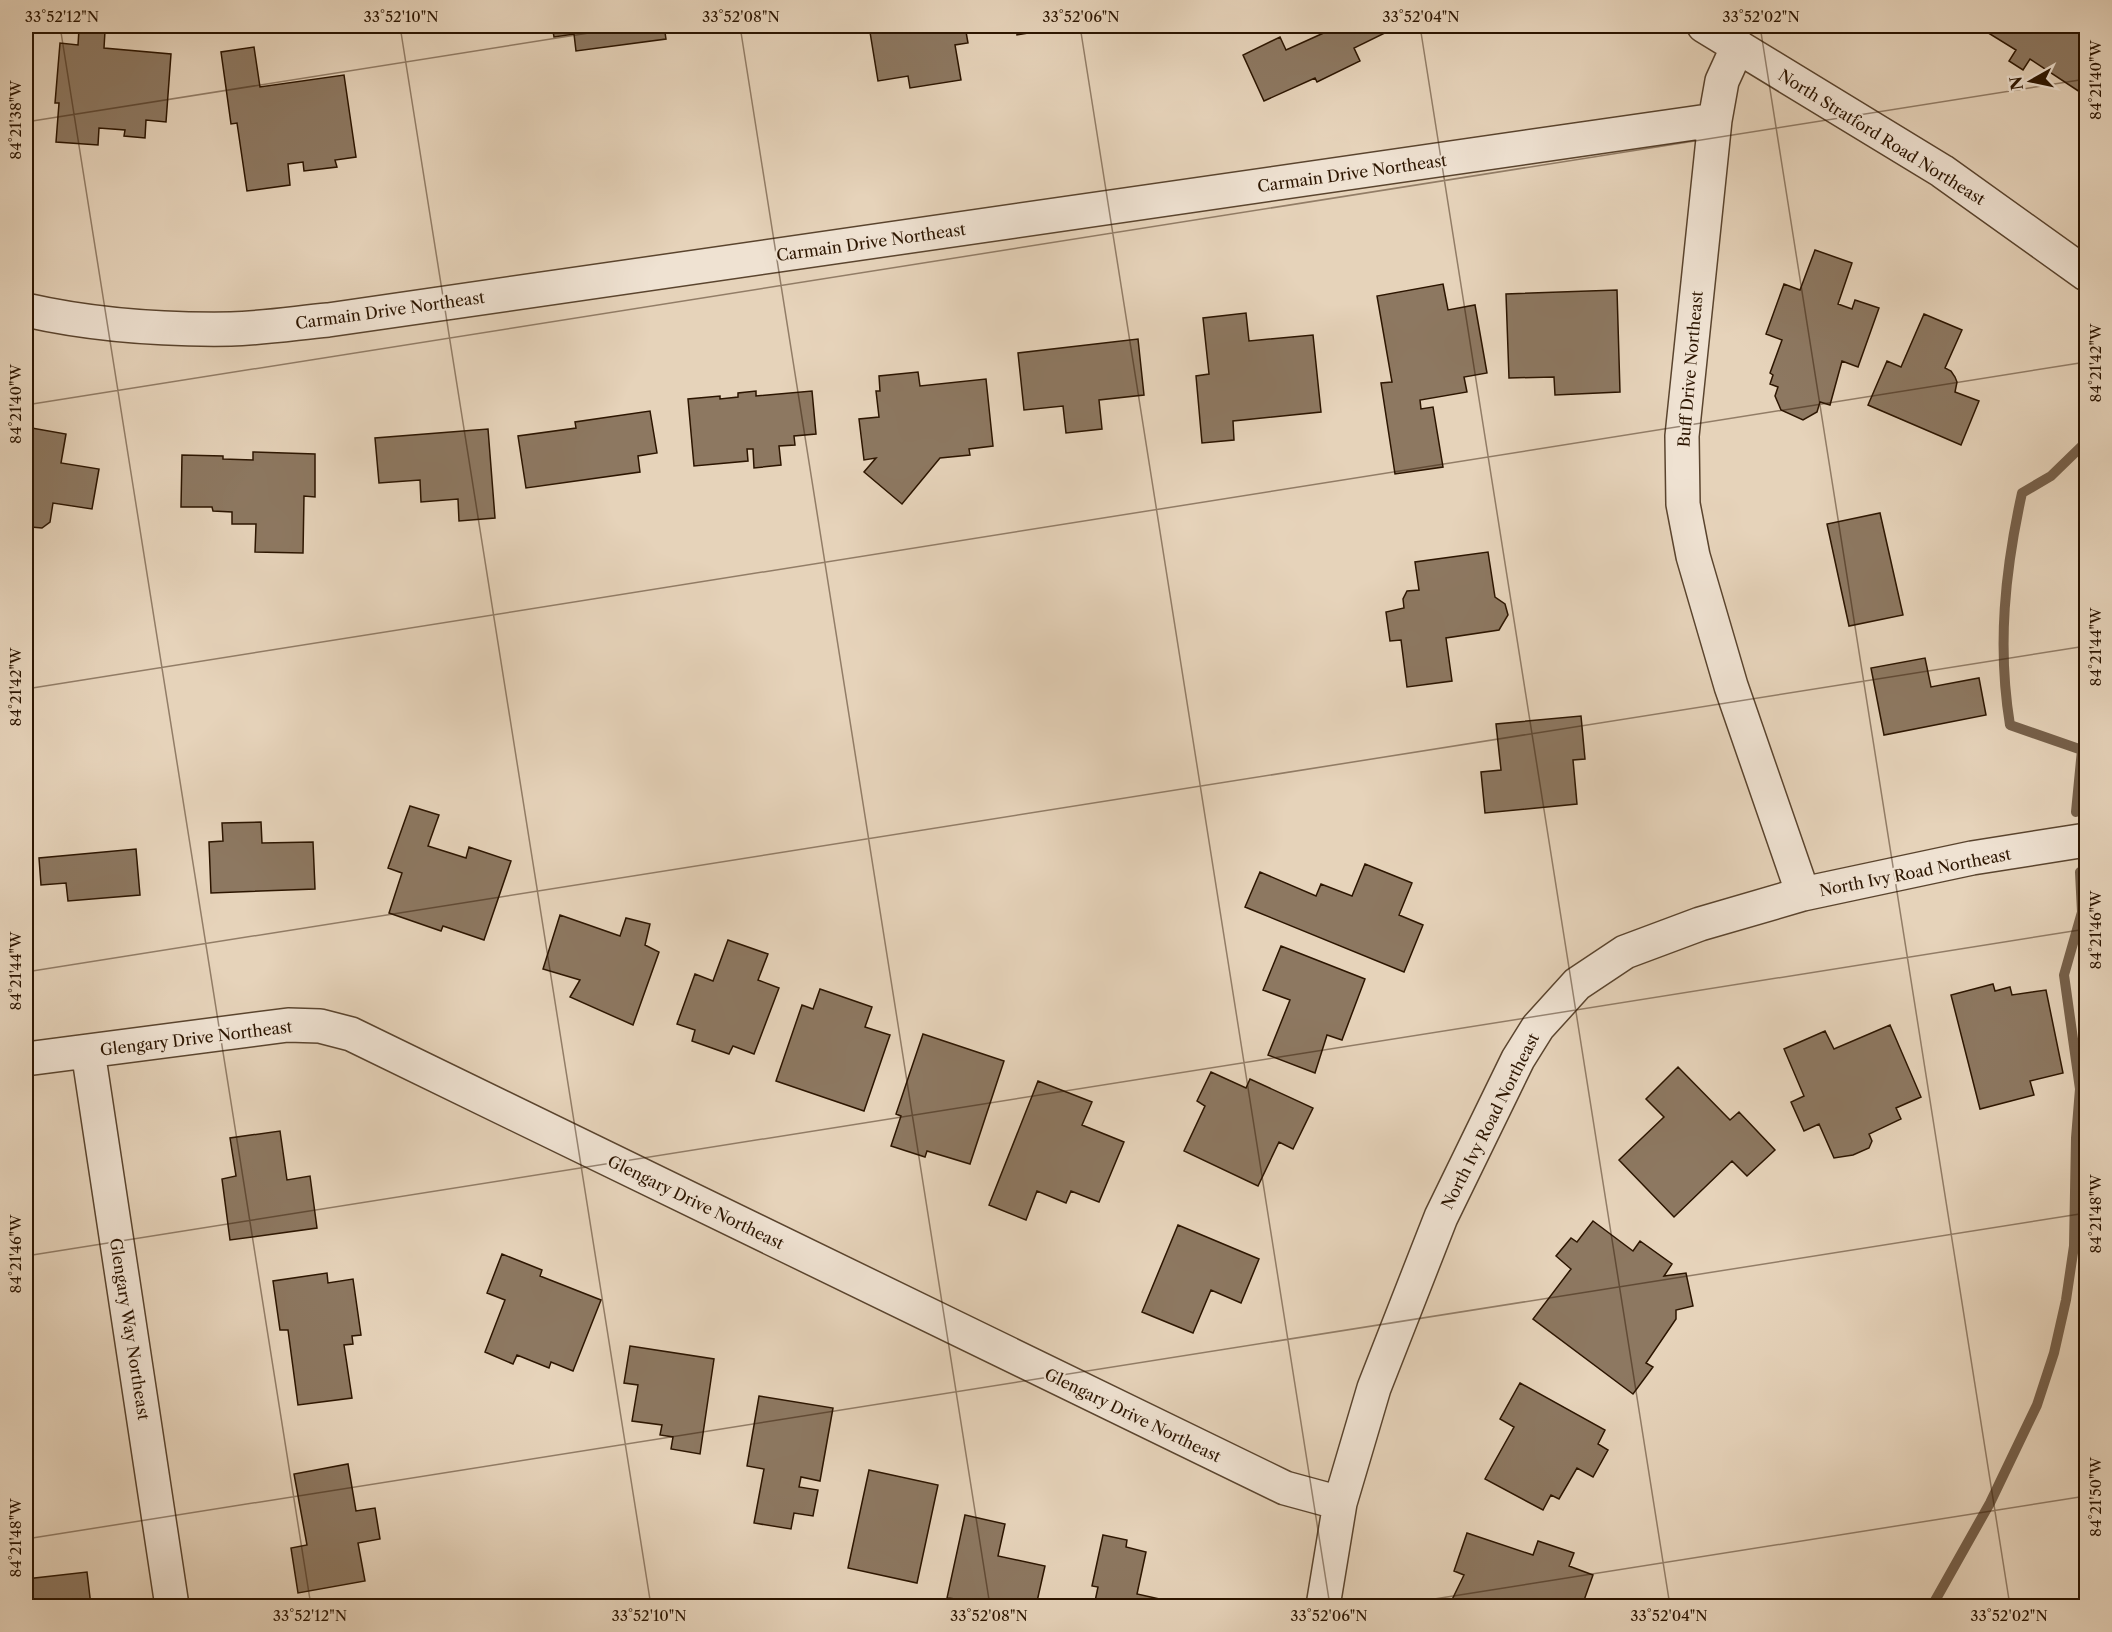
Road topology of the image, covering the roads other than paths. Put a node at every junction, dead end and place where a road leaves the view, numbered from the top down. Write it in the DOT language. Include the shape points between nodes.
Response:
graph roads {
  1 [pos="1704,26"];
  2 [pos="1738,46"];
  3 [pos="1715,120"];
  4 [pos="2086,274"];
  5 [pos="26,310"];
  6 [pos="2086,840"];
  7 [pos="1803,894"];
  8 [pos="88,1051"];
  9 [pos="26,1059"];
  10 [pos="1340,1503"];
  11 [pos="172,1606"];
  12 [pos="1323,1606"];
  1 -- 2 [label="street, North Stratford Road Northeast"];
  2 -- 3 [label="street, Buff Drive Northeast" via="1722,81"];
  2 -- 4 [label="street, North Stratford Road Northeast" via="1942,171"];
  3 -- 5 [label="street, Carmain Drive Northeast" via="328,320 232,328 141,327"];
  3 -- 7 [label="street, Buff Drive Northeast" via="1682,436 1683,504 1693,556 1731,686"];
  6 -- 7 [label="street, North Ivy Road Northeast" via="1972,858"];
  7 -- 10 [label="street, North Ivy Road Northeast" via="1700,924 1625,952 1577,984 1538,1027 1518,1059 1441,1217 1374,1388"];
  8 -- 9 [label="street, Glengary Drive Northeast"];
  8 -- 10 [label="street, Glengary Drive Northeast" via="288,1025 320,1026 351,1034 1285,1488"];
  8 -- 11 [label="street, Glengary Way Northeast"];
  10 -- 12 [label="street, North Ivy Road Northeast"];
}
